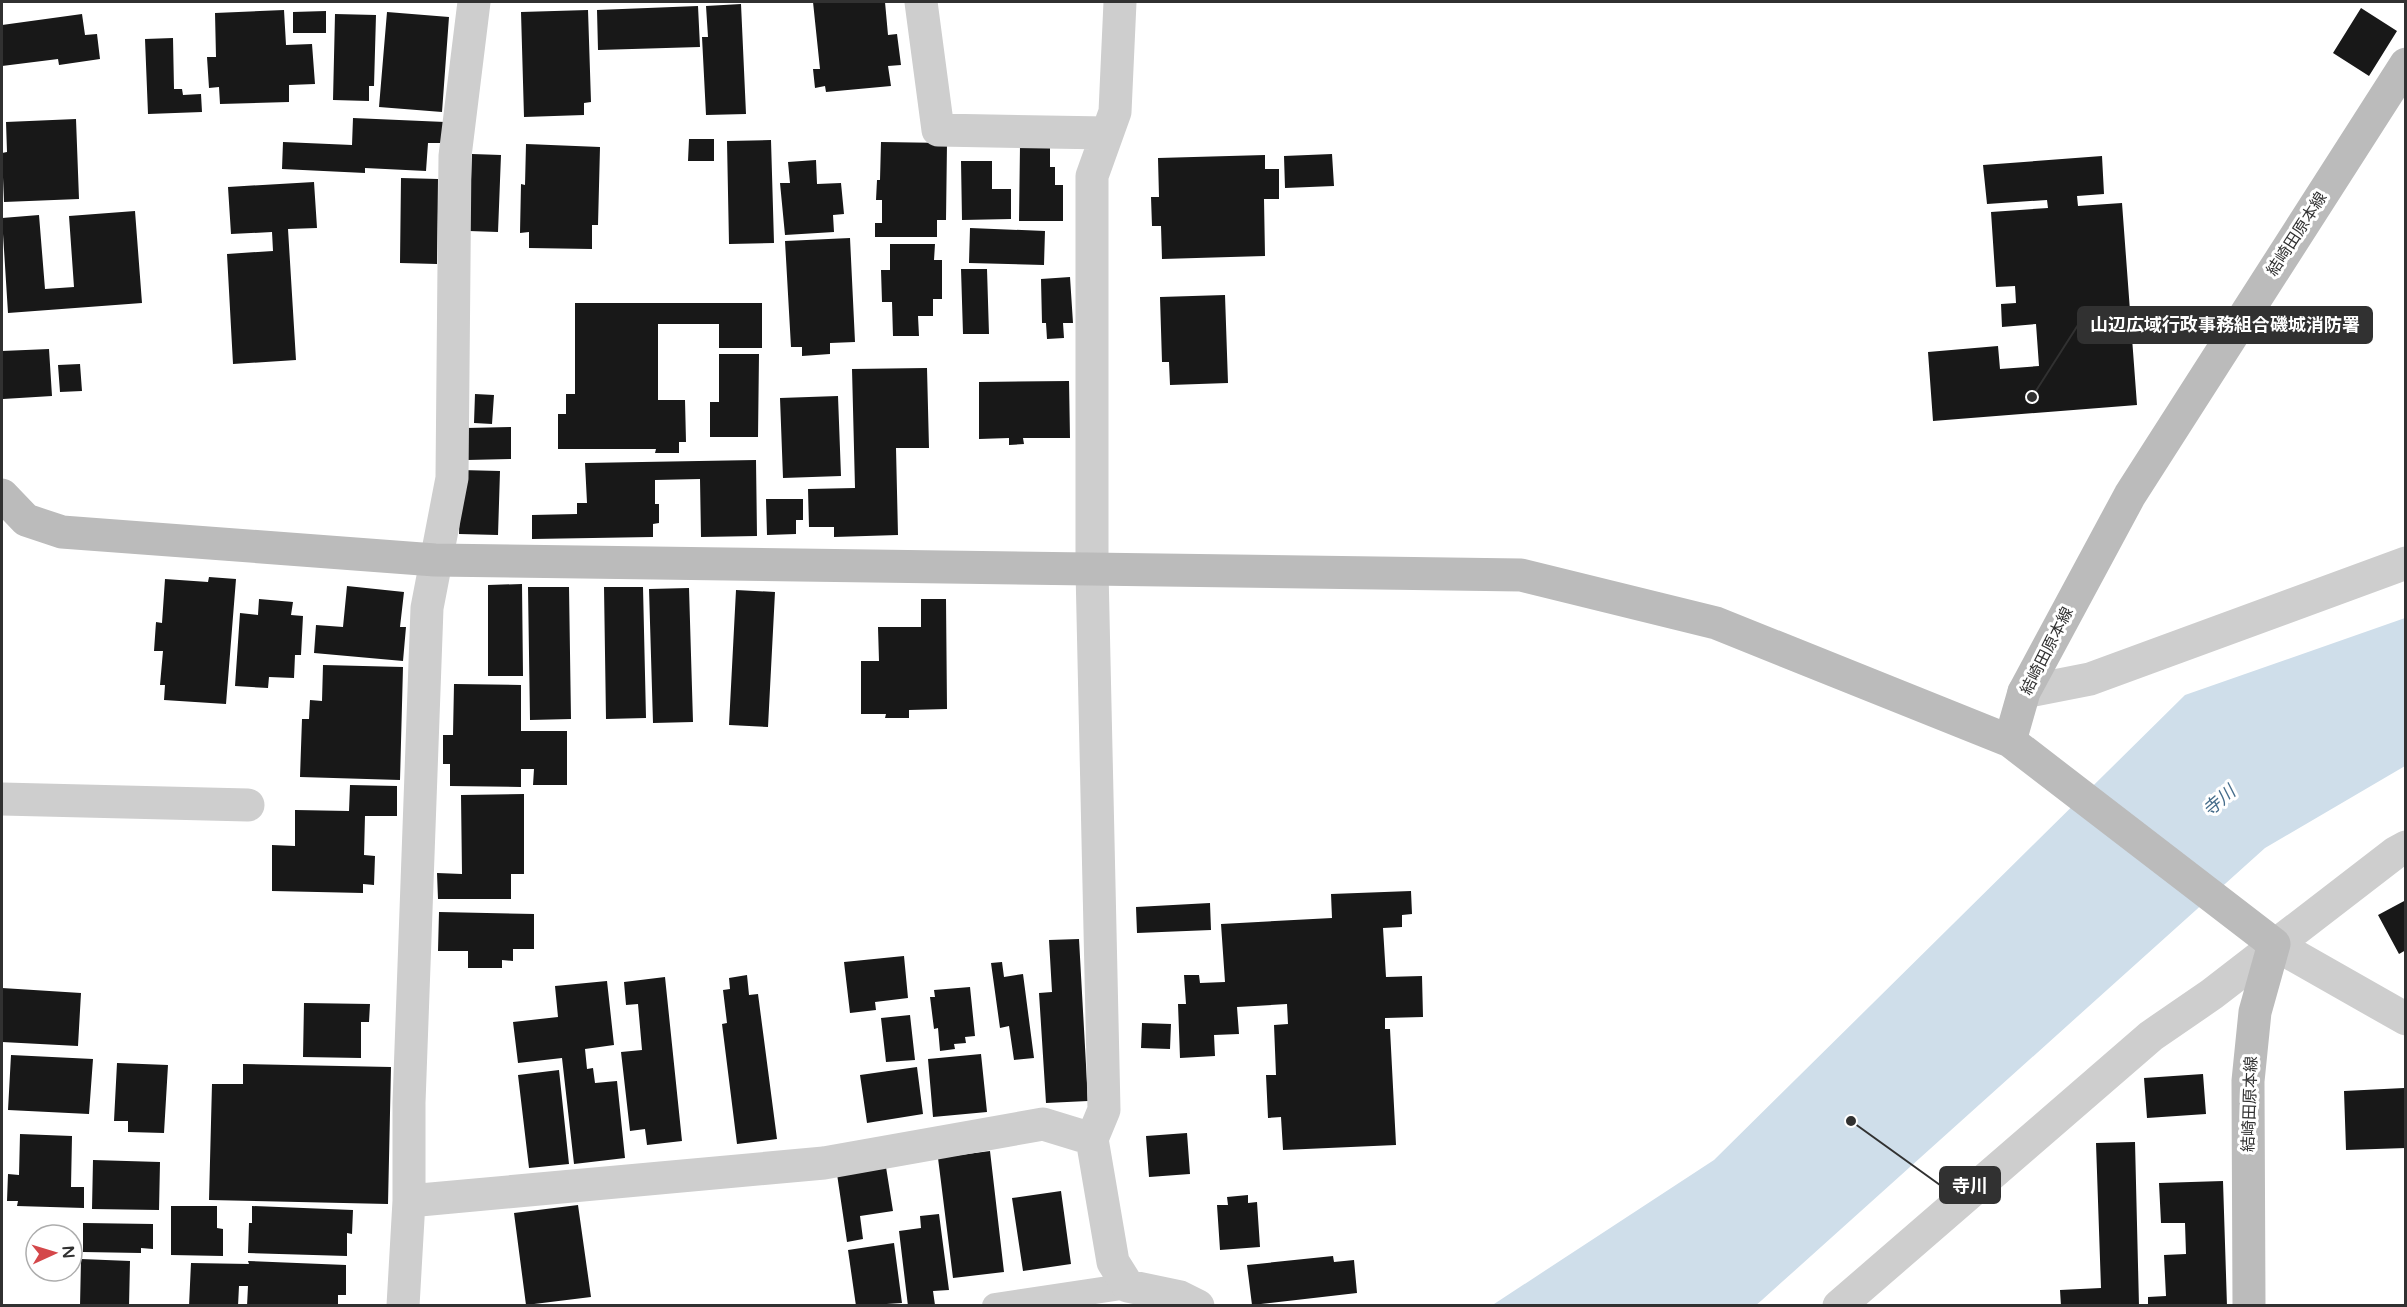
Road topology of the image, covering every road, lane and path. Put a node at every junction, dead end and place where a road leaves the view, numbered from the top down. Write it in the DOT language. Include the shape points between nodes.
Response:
graph roads {
  1 [pos="474,2"];
  2 [pos="921,2"];
  3 [pos="1120,2"];
  4 [pos="2406,64"];
  5 [pos="1107,133"];
  6 [pos="2,495"];
  7 [pos="435,560"];
  8 [pos="2406,563"];
  9 [pos="1092,570"];
  10 [pos="2024,692"];
  11 [pos="2010,741"];
  12 [pos="2,799"];
  13 [pos="248,805"];
  14 [pos="2406,847"];
  15 [pos="2266,937"];
  16 [pos="2406,1019"];
  17 [pos="1092,1139"];
  18 [pos="409,1201"];
  19 [pos="1128,1286"];
  20 [pos="403,1305"];
  21 [pos="995,1305"];
  22 [pos="1198,1305"];
  23 [pos="1839,1305"];
  24 [pos="2249,1305"];
  1 -- 7 [label="street" via="455,156 452,478"];
  2 -- 5 [label="street" via="938,130"];
  3 -- 5 [label="street" via="1114,112"];
  4 -- 10 [label="street, 結崎田原本線" via="2130,495"];
  5 -- 9 [label="street" via="1092,176"];
  6 -- 7 [label="street" via="26,520 62,532"];
  7 -- 9 [label="street"];
  7 -- 18 [label="street" via="427,608"];
  8 -- 10 [label="street" via="2090,680"];
  9 -- 11 [label="street" via="1521,575 1716,623"];
  9 -- 17 [label="street" via="1104,1110"];
  10 -- 11 [label="street, 結崎田原本線"];
  11 -- 15 [label="street"];
  12 -- 13 [label="street"];
  14 -- 15 [label="street"];
  15 -- 16 [label="street"];
  15 -- 23 [label="street" via="2212,994 2151,1036"];
  15 -- 24 [label="street, 結崎田原本線" via="2248,1081"];
  17 -- 18 [label="street" via="1043,1124 824,1163"];
  17 -- 19 [label="street" via="1113,1262"];
  18 -- 20 [label="street"];
  19 -- 21 [label="lane"];
  19 -- 22 [label="street" via="1180,1297"];
}
